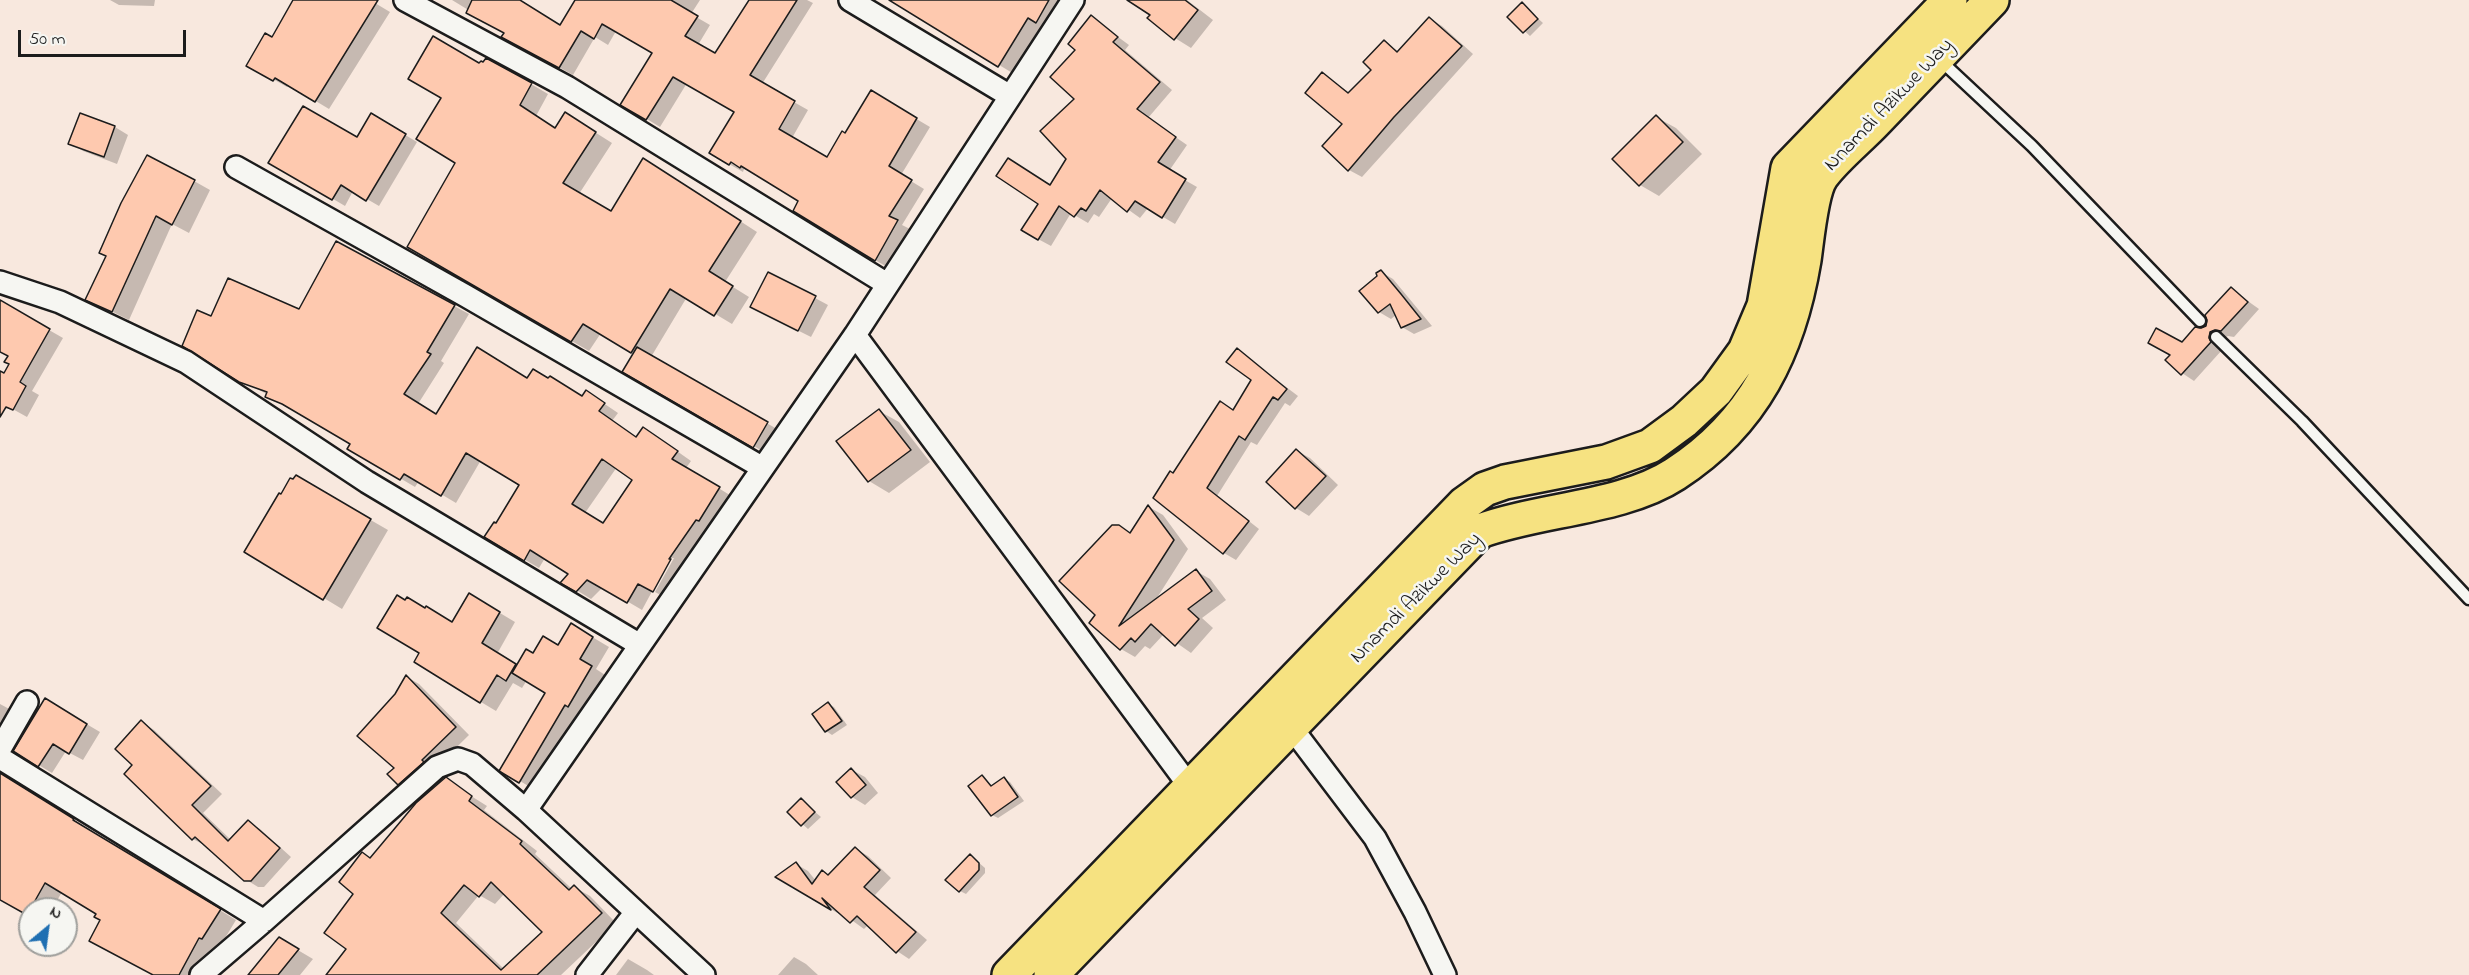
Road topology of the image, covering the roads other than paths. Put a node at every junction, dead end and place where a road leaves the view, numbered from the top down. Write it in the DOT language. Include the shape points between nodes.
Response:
graph roads {
  1 [pos="405,0"];
  2 [pos="850,0"];
  3 [pos="1073,0"];
  4 [pos="1950,0"];
  5 [pos="1992,0"];
  6 [pos="1937,58"];
  7 [pos="1010,96"];
  8 [pos="236,167"];
  9 [pos="0,282"];
  10 [pos="887,284"];
  11 [pos="2200,321"];
  12 [pos="855,334"];
  13 [pos="2216,337"];
  14 [pos="763,468"];
  15 [pos="2469,599"];
  16 [pos="640,645"];
  17 [pos="27,702"];
  18 [pos="1291,727"];
  19 [pos="0,749"];
  20 [pos="0,758"];
  21 [pos="1190,788"];
  22 [pos="526,810"];
  23 [pos="636,912"];
  24 [pos="264,921"];
  25 [pos="201,975"];
  26 [pos="587,975"];
  27 [pos="704,975"];
  28 [pos="1009,975"];
  29 [pos="1051,975"];
  30 [pos="1446,975"];
  1 -- 10 [label="street" via="567,87"];
  2 -- 7 [label="street"];
  3 -- 7 [label="street"];
  4 -- 21 [label="highway, Nnamdi Azikwe Way" via="1788,168 1764,306 1744,351 1716,391 1650,446 1606,462 1505,482 1485,489 1464,504"];
  5 -- 6 [label="highway, Nnamdi Azikwe Way"];
  6 -- 11 [label="lane" via="2032,146"];
  6 -- 18 [label="highway, Nnamdi Azikwe Way" via="1821,178 1792,319 1770,372 1742,414 1709,448 1674,475 1629,495 1480,531"];
  7 -- 10 [label="street"];
  8 -- 14 [label="street"];
  9 -- 16 [label="street" via="60,302 186,362 367,482"];
  10 -- 12 [label="street"];
  12 -- 14 [label="street"];
  12 -- 21 [label="street"];
  13 -- 15 [label="lane" via="2302,421"];
  14 -- 16 [label="street"];
  16 -- 22 [label="street"];
  17 -- 19 [label="street"];
  18 -- 29 [label="highway, Nnamdi Azikwe Way"];
  18 -- 30 [label="street" via="1375,838"];
  20 -- 24 [label="street"];
  21 -- 28 [label="highway, Nnamdi Azikwe Way"];
  22 -- 23 [label="street"];
  22 -- 24 [label="street" via="472,764 458,759 436,767"];
  23 -- 26 [label="street"];
  23 -- 27 [label="street"];
  24 -- 25 [label="street"];
}
